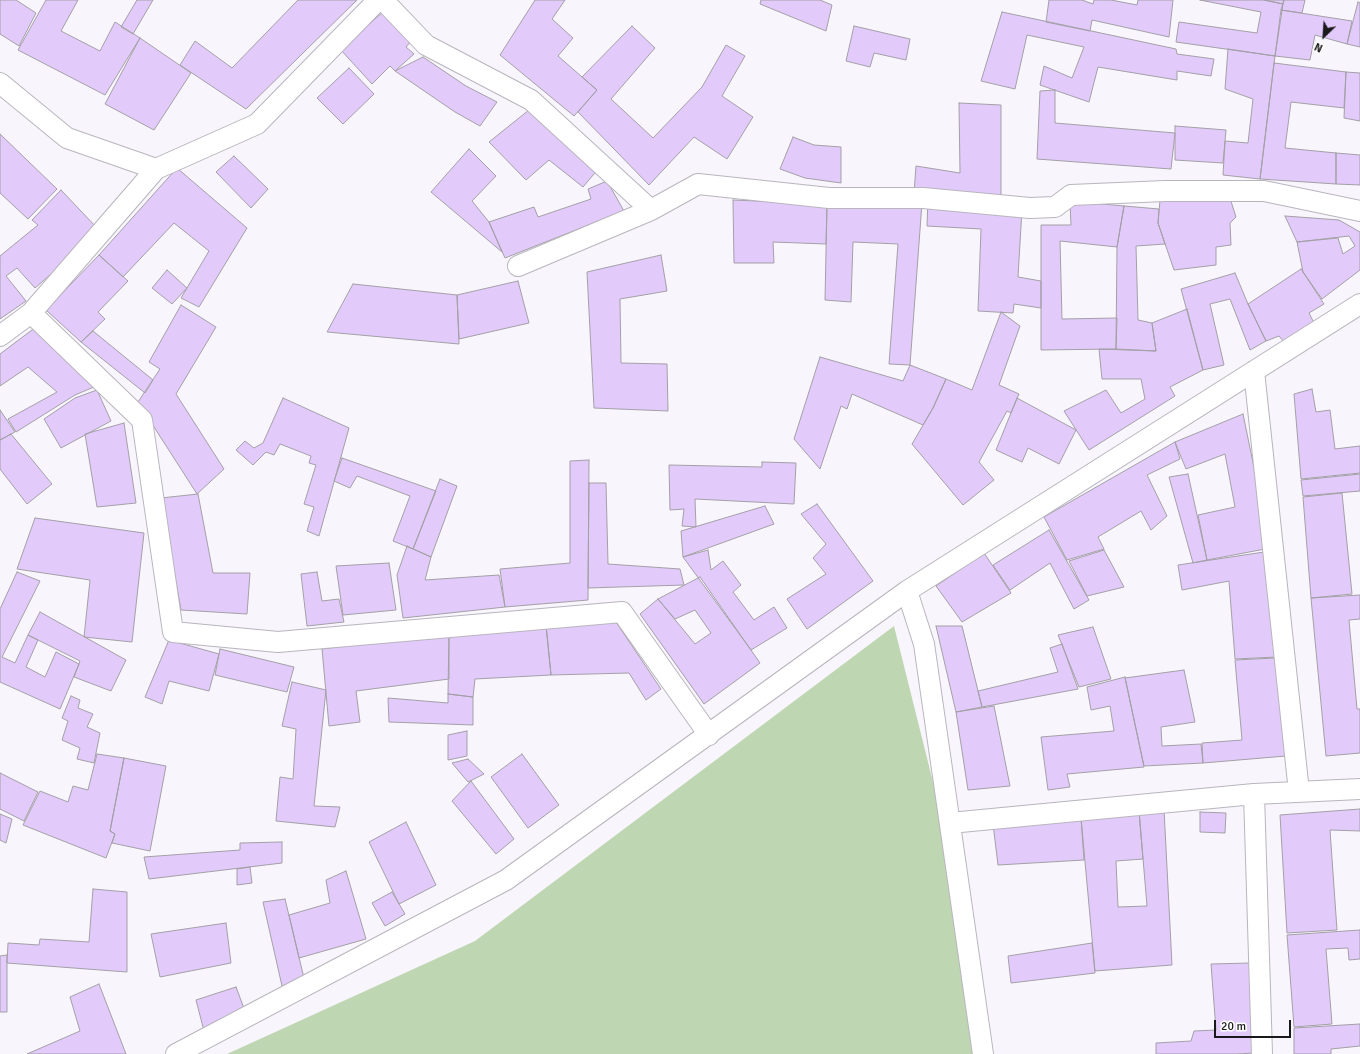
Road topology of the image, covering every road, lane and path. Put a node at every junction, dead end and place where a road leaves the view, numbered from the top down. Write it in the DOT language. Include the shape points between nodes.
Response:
graph roads {
  1 [pos="378,0"];
  2 [pos="383,0"];
  3 [pos="0,83"];
  4 [pos="156,169"];
  5 [pos="651,210"];
  6 [pos="1360,211"];
  7 [pos="518,266"];
  8 [pos="1360,304"];
  9 [pos="31,313"];
  10 [pos="0,336"];
  11 [pos="1254,371"];
  12 [pos="907,591"];
  13 [pos="709,735"];
  14 [pos="1360,789"];
  15 [pos="1299,792"];
  16 [pos="1254,794"];
  17 [pos="950,823"];
  18 [pos="176,1054"];
  19 [pos="983,1054"];
  20 [pos="1262,1054"];
  1 -- 4 [label="street" via="257,124"];
  2 -- 5 [label="street" via="426,45 531,100"];
  3 -- 4 [label="street" via="67,138"];
  4 -- 9 [label="street"];
  5 -- 6 [label="street" via="698,184 829,198 924,198 1030,208 1055,207 1071,195 1165,191 1264,191"];
  5 -- 7 [label="street"];
  8 -- 11 [label="street"];
  9 -- 10 [label="street"];
  9 -- 13 [label="street" via="142,420 173,632 278,642 622,612"];
  11 -- 12 [label="street"];
  11 -- 15 [label="street"];
  12 -- 13 [label="street"];
  12 -- 17 [label="street" via="924,644"];
  13 -- 18 [label="street" via="506,880"];
  14 -- 15 [label="street"];
  15 -- 16 [label="street"];
  16 -- 17 [label="street"];
  16 -- 20 [label="street"];
  17 -- 19 [label="street"];
}
